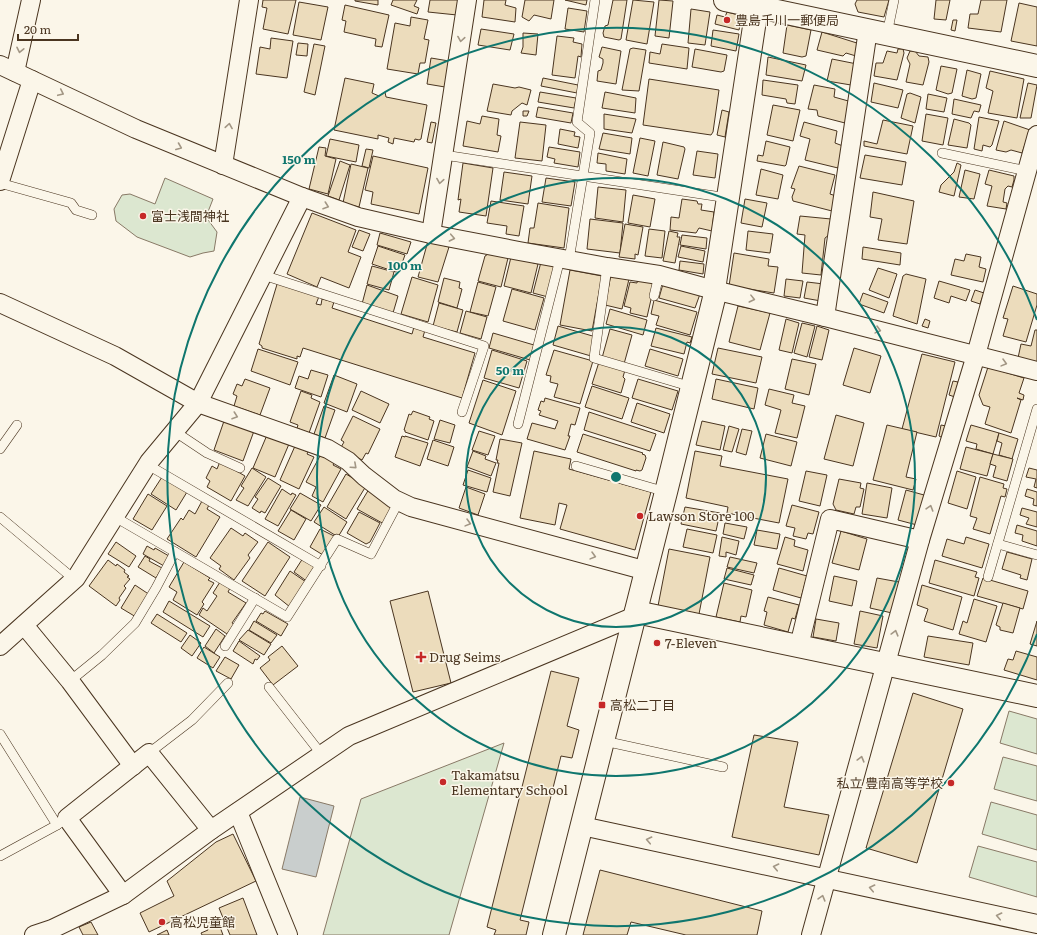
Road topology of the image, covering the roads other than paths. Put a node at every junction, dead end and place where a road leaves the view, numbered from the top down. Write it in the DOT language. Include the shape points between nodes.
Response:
graph roads {
  1 [pos="31,0"];
  2 [pos="249,0"];
  3 [pos="467,0"];
  4 [pos="595,0"];
  5 [pos="725,0"];
  6 [pos="894,0"];
  7 [pos="758,3"];
  8 [pos="877,32"];
  9 [pos="1037,66"];
  10 [pos="8,69"];
  11 [pos="32,80"];
  12 [pos="1037,135"];
  13 [pos="942,153"];
  14 [pos="444,155"];
  15 [pos="222,165"];
  16 [pos="1027,171"];
  17 [pos="583,175"];
  18 [pos="0,182"];
  19 [pos="302,197"];
  20 [pos="728,198"];
  21 [pos="92,215"];
  22 [pos="432,234"];
  23 [pos="565,259"];
  24 [pos="607,267"];
  25 [pos="659,274"];
  26 [pos="263,275"];
  27 [pos="714,290"];
  28 [pos="654,296"];
  29 [pos="0,303"];
  30 [pos="825,316"];
  31 [pos="976,355"];
  32 [pos="1037,371"];
  33 [pos="692,388"];
  34 [pos="198,403"];
  35 [pos="1037,409"];
  36 [pos="462,412"];
  37 [pos="518,424"];
  38 [pos="17,425"];
  39 [pos="174,431"];
  40 [pos="0,449"];
  41 [pos="148,465"];
  42 [pos="576,466"];
  43 [pos="240,468"];
  44 [pos="666,492"];
  45 [pos="399,501"];
  46 [pos="0,517"];
  47 [pos="115,517"];
  48 [pos="920,540"];
  49 [pos="998,544"];
  50 [pos="175,552"];
  51 [pos="1037,555"];
  52 [pos="321,566"];
  53 [pos="647,571"];
  54 [pos="988,577"];
  55 [pos="75,580"];
  56 [pos="255,598"];
  57 [pos="636,614"];
  58 [pos="24,625"];
  59 [pos="0,646"];
  60 [pos="224,646"];
  61 [pos="799,646"];
  62 [pos="887,664"];
  63 [pos="70,681"];
  64 [pos="228,683"];
  65 [pos="269,687"];
  66 [pos="1037,696"];
  67 [pos="0,734"];
  68 [pos="604,741"];
  69 [pos="149,753"];
  70 [pos="322,755"];
  71 [pos="133,766"];
  72 [pos="722,767"];
  73 [pos="238,812"];
  74 [pos="62,821"];
  75 [pos="582,826"];
  76 [pos="211,830"];
  77 [pos="0,856"];
  78 [pos="828,878"];
  79 [pos="123,895"];
  80 [pos="1037,924"];
  81 [pos="34,935"];
  82 [pos="288,935"];
  83 [pos="554,935"];
  84 [pos="811,935"];
  1 -- 10 [label="street, one-way"];
  15 -- 2 [label="street, one-way"];
  3 -- 14 [label="street, one-way"];
  4 -- 17 [label="lane" via="577,122 590,133"];
  5 -- 7 [label="street"];
  6 -- 8 [label="lane"];
  7 -- 8 [label="street"];
  7 -- 20 [label="street"];
  8 -- 9 [label="street"];
  8 -- 30 [label="street"];
  10 -- 11 [label="street"];
  11 -- 15 [label="street, one-way" via="136,129"];
  11 -- 18 [label="street"];
  12 -- 16 [label="street"];
  13 -- 16 [label="lane"];
  14 -- 17 [label="lane"];
  14 -- 22 [label="street, one-way"];
  15 -- 19 [label="street"];
  16 -- 31 [label="street"];
  17 -- 20 [label="lane"];
  17 -- 23 [label="lane"];
  18 -- 21 [label="lane" via="71,203 76,210"];
  19 -- 22 [label="street, one-way" via="358,217"];
  19 -- 26 [label="street"];
  20 -- 27 [label="street"];
  22 -- 23 [label="street, one-way"];
  23 -- 24 [label="street"];
  23 -- 37 [label="lane"];
  24 -- 25 [label="street"];
  24 -- 33 [label="lane" via="594,358"];
  25 -- 27 [label="street"];
  25 -- 28 [label="lane"];
  26 -- 34 [label="street"];
  26 -- 36 [label="lane" via="484,346"];
  27 -- 30 [label="street, one-way"];
  27 -- 33 [label="street"];
  29 -- 34 [label="street" via="115,356"];
  30 -- 31 [label="street, one-way"];
  31 -- 32 [label="street, one-way"];
  48 -- 31 [label="street, one-way"];
  33 -- 44 [label="street"];
  34 -- 39 [label="street"];
  34 -- 45 [label="street, one-way" via="328,449 348,461"];
  35 -- 49 [label="lane"];
  38 -- 40 [label="lane"];
  39 -- 41 [label="street"];
  39 -- 43 [label="lane" via="207,453"];
  41 -- 47 [label="street"];
  41 -- 52 [label="lane"];
  42 -- 44 [label="lane"];
  44 -- 53 [label="street"];
  45 -- 52 [label="lane" via="371,554 338,539"];
  45 -- 53 [label="street, one-way" via="411,507"];
  46 -- 55 [label="lane"];
  47 -- 50 [label="lane"];
  47 -- 55 [label="street"];
  48 -- 61 [label="street" via="830,519"];
  62 -- 48 [label="street, one-way"];
  49 -- 51 [label="lane"];
  49 -- 54 [label="lane"];
  50 -- 56 [label="lane"];
  50 -- 63 [label="lane" via="135,623"];
  52 -- 56 [label="lane" via="287,617"];
  53 -- 57 [label="street"];
  55 -- 58 [label="street"];
  56 -- 60 [label="lane"];
  57 -- 61 [label="street"];
  57 -- 68 [label="street"];
  57 -- 70 [label="street" via="349,736"];
  58 -- 59 [label="street"];
  58 -- 63 [label="street"];
  61 -- 62 [label="street"];
  62 -- 66 [label="street"];
  78 -- 62 [label="street, one-way"];
  63 -- 71 [label="street"];
  64 -- 69 [label="lane" via="192,720"];
  65 -- 70 [label="lane"];
  67 -- 74 [label="lane"];
  68 -- 72 [label="lane"];
  68 -- 75 [label="street"];
  69 -- 71 [label="street"];
  69 -- 76 [label="street"];
  70 -- 73 [label="street"];
  71 -- 74 [label="street"];
  73 -- 76 [label="street"];
  73 -- 82 [label="street"];
  74 -- 77 [label="lane"];
  74 -- 79 [label="street"];
  78 -- 75 [label="street, one-way"];
  75 -- 83 [label="street"];
  76 -- 79 [label="street"];
  80 -- 78 [label="street, one-way"];
  84 -- 78 [label="street, one-way"];
  79 -- 81 [label="street"];
}
